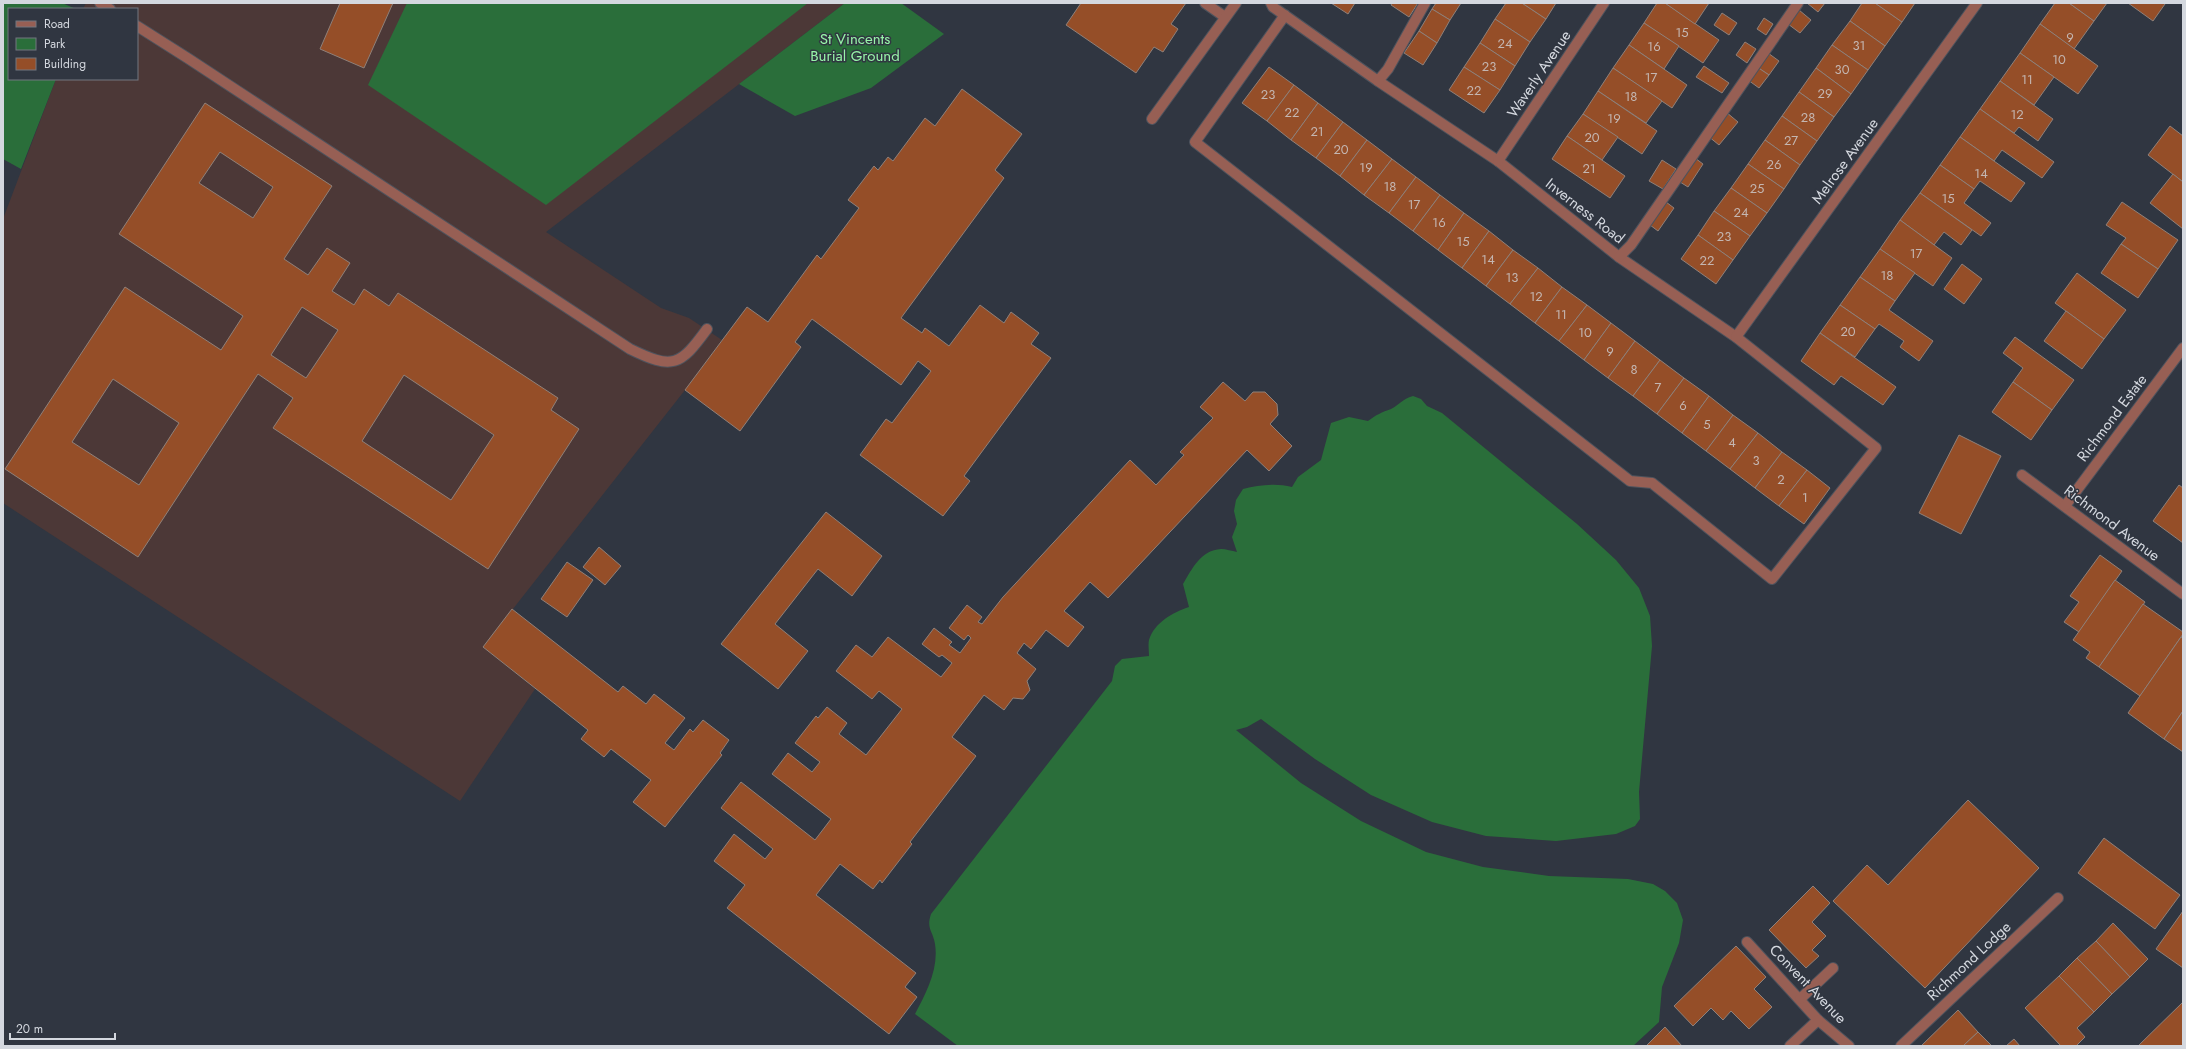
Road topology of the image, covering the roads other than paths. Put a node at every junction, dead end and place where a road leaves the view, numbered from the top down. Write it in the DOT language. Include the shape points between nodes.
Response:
graph roads {
  1 [pos="1205,3"];
  2 [pos="1236,3"];
  3 [pos="1271,3"];
  4 [pos="1425,3"];
  5 [pos="1604,3"];
  6 [pos="1798,3"];
  7 [pos="1977,3"];
  8 [pos="1285,15"];
  9 [pos="1225,17"];
  10 [pos="138,27"];
  11 [pos="1378,81"];
  12 [pos="1152,119"];
  13 [pos="1498,161"];
  14 [pos="1619,257"];
  15 [pos="707,329"];
  16 [pos="1736,338"];
  17 [pos="2183,348"];
  18 [pos="2022,475"];
  19 [pos="2065,506"];
  20 [pos="2183,594"];
  21 [pos="2058,898"];
  22 [pos="1746,942"];
  23 [pos="1833,968"];
  24 [pos="1800,999"];
  25 [pos="1818,1020"];
  26 [pos="1790,1046"];
  27 [pos="1849,1046"];
  28 [pos="1901,1046"];
  1 -- 9 [label="street"];
  2 -- 9 [label="street"];
  3 -- 8 [label="street, Inverness Road" via="1273,8"];
  4 -- 11 [label="street" via="1388,69"];
  5 -- 13 [label="street, Waverly Avenue"];
  6 -- 14 [label="street" via="1631,245"];
  7 -- 16 [label="street, Melrose Avenue"];
  8 -- 11 [label="street, Inverness Road"];
  8 -- 16 [label="street, Inverness Road" via="1194,142 1630,482 1652,483 1772,579 1876,448"];
  9 -- 12 [label="street"];
  10 -- 15 [label="street" via="630,350 651,360 678,360 689,353"];
  11 -- 13 [label="street, Inverness Road"];
  13 -- 14 [label="street, Inverness Road"];
  14 -- 16 [label="street, Inverness Road"];
  17 -- 19 [label="street, Richmond Estate"];
  18 -- 19 [label="street, Richmond Avenue"];
  19 -- 20 [label="street, Richmond Avenue"];
  21 -- 28 [label="street, Richmond Lodge"];
  22 -- 24 [label="street, Convent Avenue"];
  23 -- 24 [label="street"];
  24 -- 25 [label="street, Convent Avenue"];
  25 -- 26 [label="street"];
  25 -- 27 [label="street, Convent Avenue"];
}
